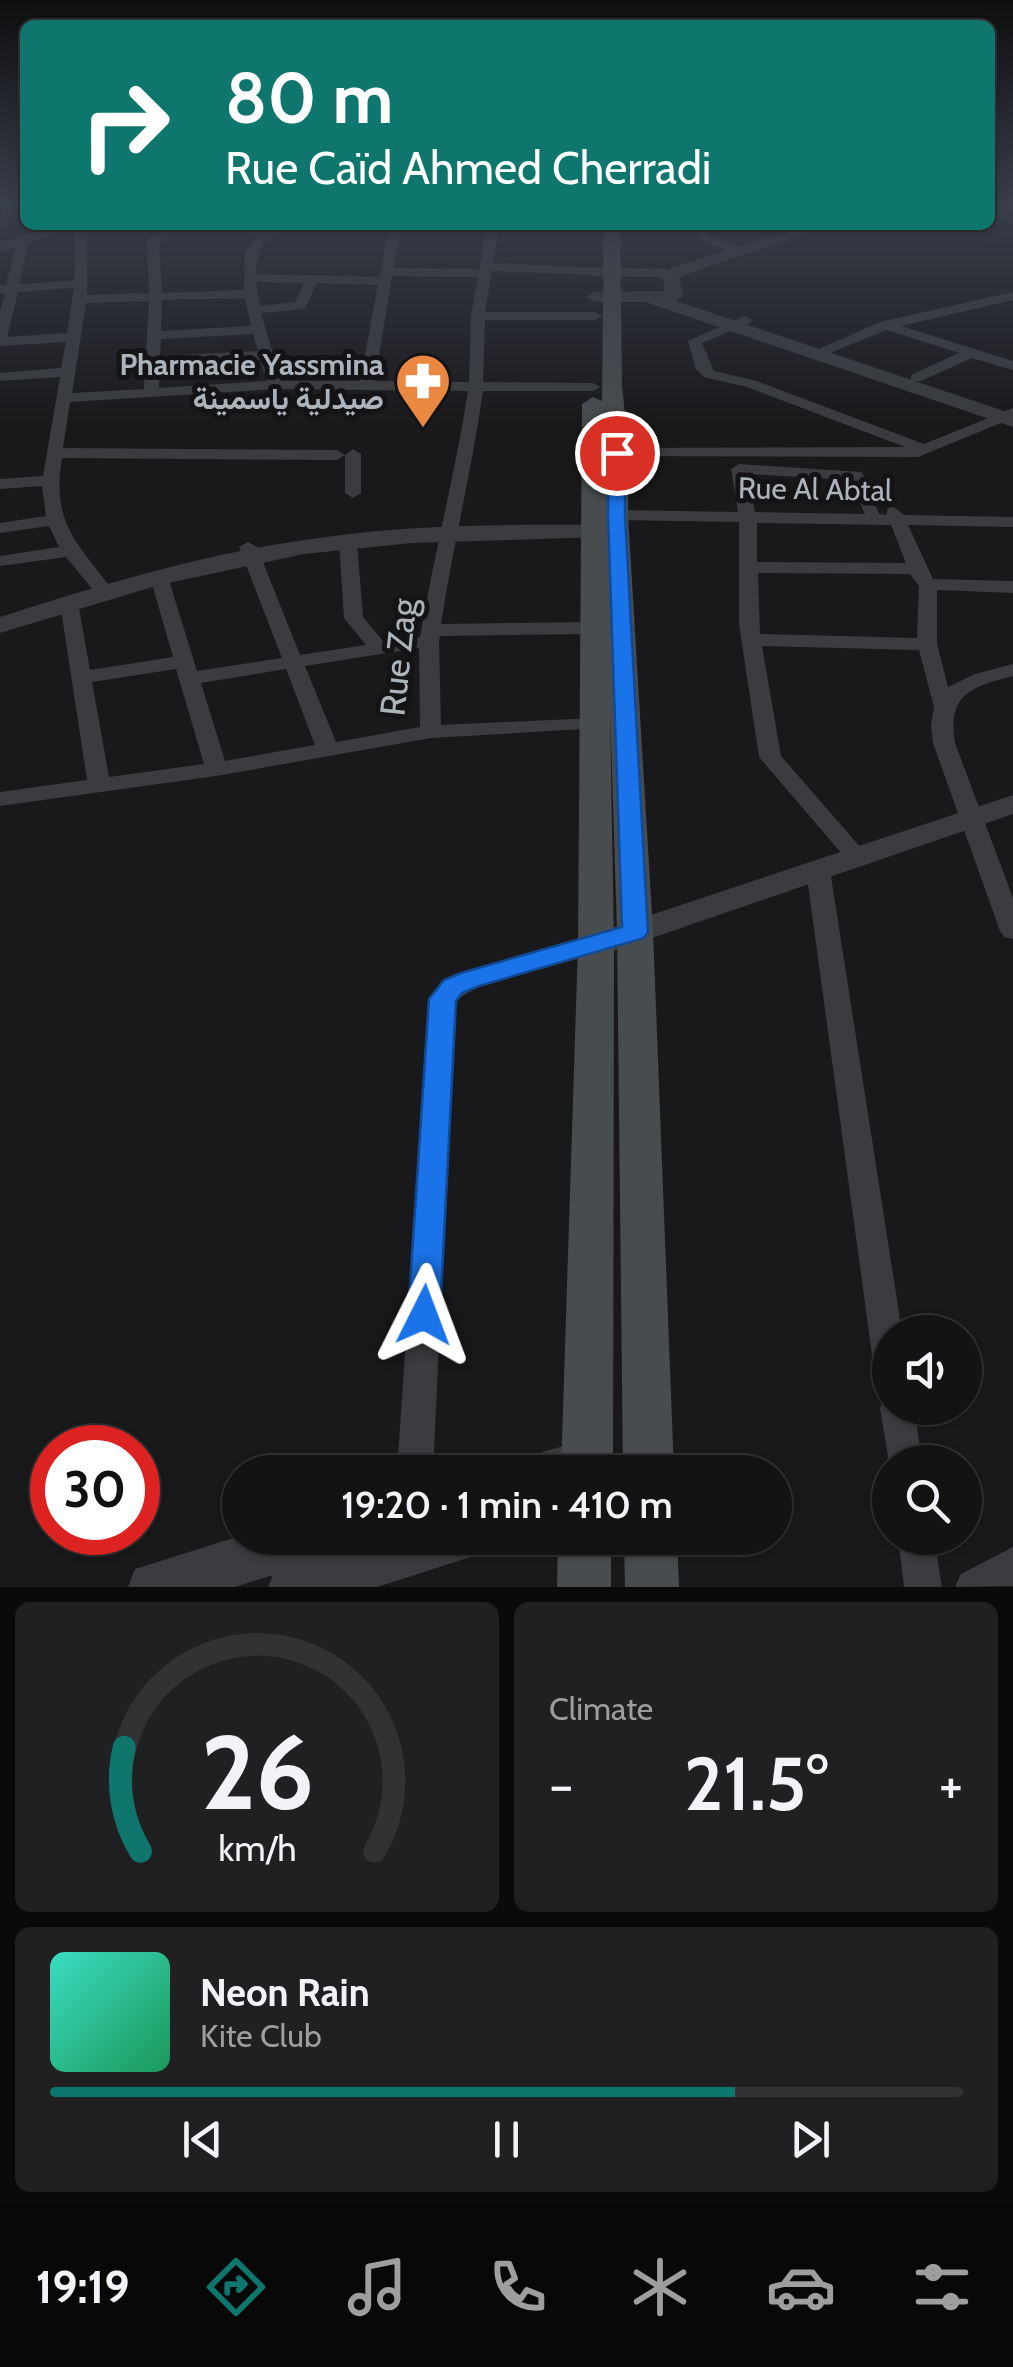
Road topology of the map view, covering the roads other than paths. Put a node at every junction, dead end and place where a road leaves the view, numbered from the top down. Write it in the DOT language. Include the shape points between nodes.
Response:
graph roads {
  1 [pos="81,276"];
  2 [pos="155,276"];
  3 [pos="382,276"];
  4 [pos="383,276"];
  5 [pos="487,276"];
  6 [pos="523,276"];
  7 [pos="602,276"];
  8 [pos="649,276"];
  9 [pos="661,276"];
  10 [pos="250,278"];
  11 [pos="312,280"];
  12 [pos="7,289"];
  13 [pos="602,290"];
  14 [pos="81,291"];
  15 [pos="250,294"];
  16 [pos="156,296"];
  17 [pos="674,296"];
  18 [pos="1013,296"];
  19 [pos="651,298"];
  20 [pos="255,310"];
  21 [pos="478,316"];
  22 [pos="738,322"];
  23 [pos="885,325"];
  24 [pos="261,330"];
  25 [pos="152,335"];
  26 [pos="74,338"];
  27 [pos="0,341"];
  28 [pos="822,350"];
  29 [pos="971,353"];
  30 [pos="267,355"];
  31 [pos="152,361"];
  32 [pos="1013,366"];
  33 [pos="69,372"];
  34 [pos="0,376"];
  35 [pos="916,378"];
  36 [pos="275,385"];
  37 [pos="366,385"];
  38 [pos="476,386"];
  39 [pos="593,387"];
  40 [pos="151,392"];
  41 [pos="66,398"];
  42 [pos="1011,415"];
  43 [pos="930,450"];
  44 [pos="54,453"];
  45 [pos="617,453"];
  46 [pos="737,461"];
  47 [pos="50,480"];
  48 [pos="0,484"];
  49 [pos="353,493"];
  50 [pos="872,512"];
  51 [pos="1013,513"];
  52 [pos="747,514"];
  53 [pos="896,516"];
  54 [pos="55,520"];
  55 [pos="599,520"];
  56 [pos="1013,522"];
  57 [pos="0,528"];
  58 [pos="448,529"];
  59 [pos="348,542"];
  60 [pos="70,551"];
  61 [pos="250,552"];
  62 [pos="0,561"];
  63 [pos="748,567"];
  64 [pos="159,577"];
  65 [pos="922,577"];
  66 [pos="1013,587"];
  67 [pos="102,588"];
  68 [pos="69,603"];
  69 [pos="0,615"];
  70 [pos="0,625"];
  71 [pos="594,628"];
  72 [pos="430,636"];
  73 [pos="752,640"];
  74 [pos="927,644"];
  75 [pos="377,649"];
  76 [pos="295,662"];
  77 [pos="189,669"];
  78 [pos="1013,670"];
  79 [pos="84,677"];
  80 [pos="942,704"];
  81 [pos="595,724"];
  82 [pos="431,732"];
  83 [pos="328,750"];
  84 [pos="216,769"];
  85 [pos="99,785"];
  86 [pos="0,798"];
  87 [pos="1013,804"];
  88 [pos="974,817"];
  89 [pos="857,857"];
  90 [pos="818,870"];
  91 [pos="1013,931"];
  92 [pos="616,938"];
  93 [pos="883,1315"];
  94 [pos="416,1455"];
  95 [pos="575,1455"];
  96 [pos="648,1455"];
  97 [pos="279,1555"];
  98 [pos="390,1555"];
  99 [pos="585,1555"];
  100 [pos="651,1555"];
  101 [pos="918,1555"];
  102 [pos="1013,1566"];
  103 [pos="240,1573"];
  104 [pos="153,1587"];
  105 [pos="293,1587"];
  106 [pos="584,1587"];
  107 [pos="652,1587"];
  108 [pos="923,1587"];
  109 [pos="974,1587"];
  1 -- 14 [label="street"];
  2 -- 16 [label="street"];
  3 -- 11 [label="street"];
  4 -- 37 [label="street"];
  5 -- 21 [label="street, Rue Zag"];
  6 -- 13 [label="street"];
  7 -- 13 [label="main road"];
  8 -- 13 [label="street"];
  9 -- 17 [label="street"];
  10 -- 11 [label="street"];
  10 -- 15 [label="street"];
  11 -- 20 [label="street" via="300,306"];
  12 -- 14 [label="street"];
  12 -- 27 [label="street"];
  13 -- 19 [label="street"];
  13 -- 21 [label="street"];
  13 -- 39 [label="main road"];
  13 -- 45 [label="main road"];
  14 -- 16 [label="street"];
  14 -- 26 [label="street"];
  15 -- 16 [label="street"];
  15 -- 20 [label="street"];
  16 -- 25 [label="street"];
  17 -- 19 [label="street"];
  17 -- 22 [label="street"];
  18 -- 23 [label="street"];
  19 -- 22 [label="street"];
  20 -- 24 [label="street"];
  21 -- 38 [label="street, Rue Zag"];
  22 -- 28 [label="street"];
  22 -- 43 [label="street" via="695,342 709,374"];
  23 -- 28 [label="street"];
  23 -- 29 [label="street"];
  24 -- 25 [label="street"];
  24 -- 30 [label="street"];
  25 -- 31 [label="street"];
  26 -- 27 [label="street"];
  26 -- 33 [label="street"];
  28 -- 35 [label="street"];
  28 -- 42 [label="street"];
  29 -- 32 [label="street"];
  29 -- 35 [label="street"];
  30 -- 31 [label="street"];
  30 -- 36 [label="street"];
  31 -- 40 [label="street"];
  33 -- 34 [label="street"];
  33 -- 41 [label="street"];
  35 -- 42 [label="street"];
  36 -- 37 [label="street"];
  36 -- 40 [label="street"];
  37 -- 38 [label="street"];
  38 -- 39 [label="street"];
  38 -- 58 [label="street, Rue Zag"];
  39 -- 55 [label="main road"];
  40 -- 41 [label="street"];
  41 -- 44 [label="street"];
  42 -- 43 [label="street"];
  43 -- 46 [label="street"];
  44 -- 47 [label="street"];
  44 -- 49 [label="street" via="345,455"];
  45 -- 46 [label="street"];
  45 -- 55 [label="main road"];
  46 -- 50 [label="street" via="856,475"];
  46 -- 52 [label="street"];
  47 -- 48 [label="street"];
  47 -- 54 [label="street"];
  50 -- 52 [label="street, Rue Al Abtal"];
  50 -- 53 [label="street, Rue Al Abtal"];
  51 -- 53 [label="street, Rue Al Abtal"];
  52 -- 53 [label="street, Rue Al Abtal"];
  52 -- 55 [label="street, Rue Al Abtal"];
  52 -- 63 [label="street"];
  53 -- 56 [label="street, Rue Al Abtal"];
  53 -- 65 [label="street"];
  54 -- 57 [label="street"];
  54 -- 60 [label="street"];
  55 -- 58 [label="street"];
  55 -- 71 [label="main road"];
  55 -- 92 [label="main road"];
  58 -- 59 [label="street"];
  58 -- 61 [label="street"];
  58 -- 72 [label="street, Rue Zag"];
  59 -- 61 [label="street"];
  59 -- 75 [label="street" via="354,618"];
  60 -- 62 [label="street"];
  60 -- 67 [label="street"];
  61 -- 64 [label="street"];
  61 -- 67 [label="street"];
  61 -- 76 [label="street"];
  63 -- 65 [label="street"];
  63 -- 73 [label="street"];
  64 -- 67 [label="street"];
  64 -- 77 [label="street"];
  65 -- 66 [label="street"];
  65 -- 74 [label="street"];
  67 -- 68 [label="street"];
  67 -- 69 [label="street"];
  68 -- 70 [label="street"];
  68 -- 79 [label="street"];
  71 -- 72 [label="street"];
  71 -- 81 [label="main road"];
  72 -- 75 [label="street"];
  72 -- 82 [label="street, Rue Zag"];
  73 -- 74 [label="street"];
  73 -- 89 [label="street" via="770,757"];
  74 -- 80 [label="street"];
  75 -- 76 [label="street"];
  76 -- 77 [label="street"];
  76 -- 83 [label="street"];
  77 -- 79 [label="street"];
  77 -- 84 [label="street"];
  78 -- 80 [label="street" via="954,691"];
  79 -- 85 [label="street"];
  80 -- 88 [label="street" via="944,743"];
  81 -- 82 [label="street"];
  81 -- 92 [label="main road"];
  82 -- 83 [label="street, Rue Zag"];
  83 -- 84 [label="street, Rue Zag"];
  84 -- 85 [label="street, Rue Zag"];
  85 -- 86 [label="street, Rue Zag"];
  87 -- 88 [label="street"];
  88 -- 89 [label="street"];
  88 -- 91 [label="street"];
  89 -- 90 [label="street"];
  90 -- 92 [label="street"];
  90 -- 93 [label="street"];
  92 -- 94 [label="street" via="470,979 442,999"];
  92 -- 95 [label="main road"];
  92 -- 96 [label="main road"];
  97 -- 103 [label="street"];
  98 -- 105 [label="street"];
  99 -- 106 [label="main road"];
  100 -- 107 [label="main road"];
  101 -- 108 [label="street"];
  102 -- 109 [label="street"];
  103 -- 104 [label="street"];
}
